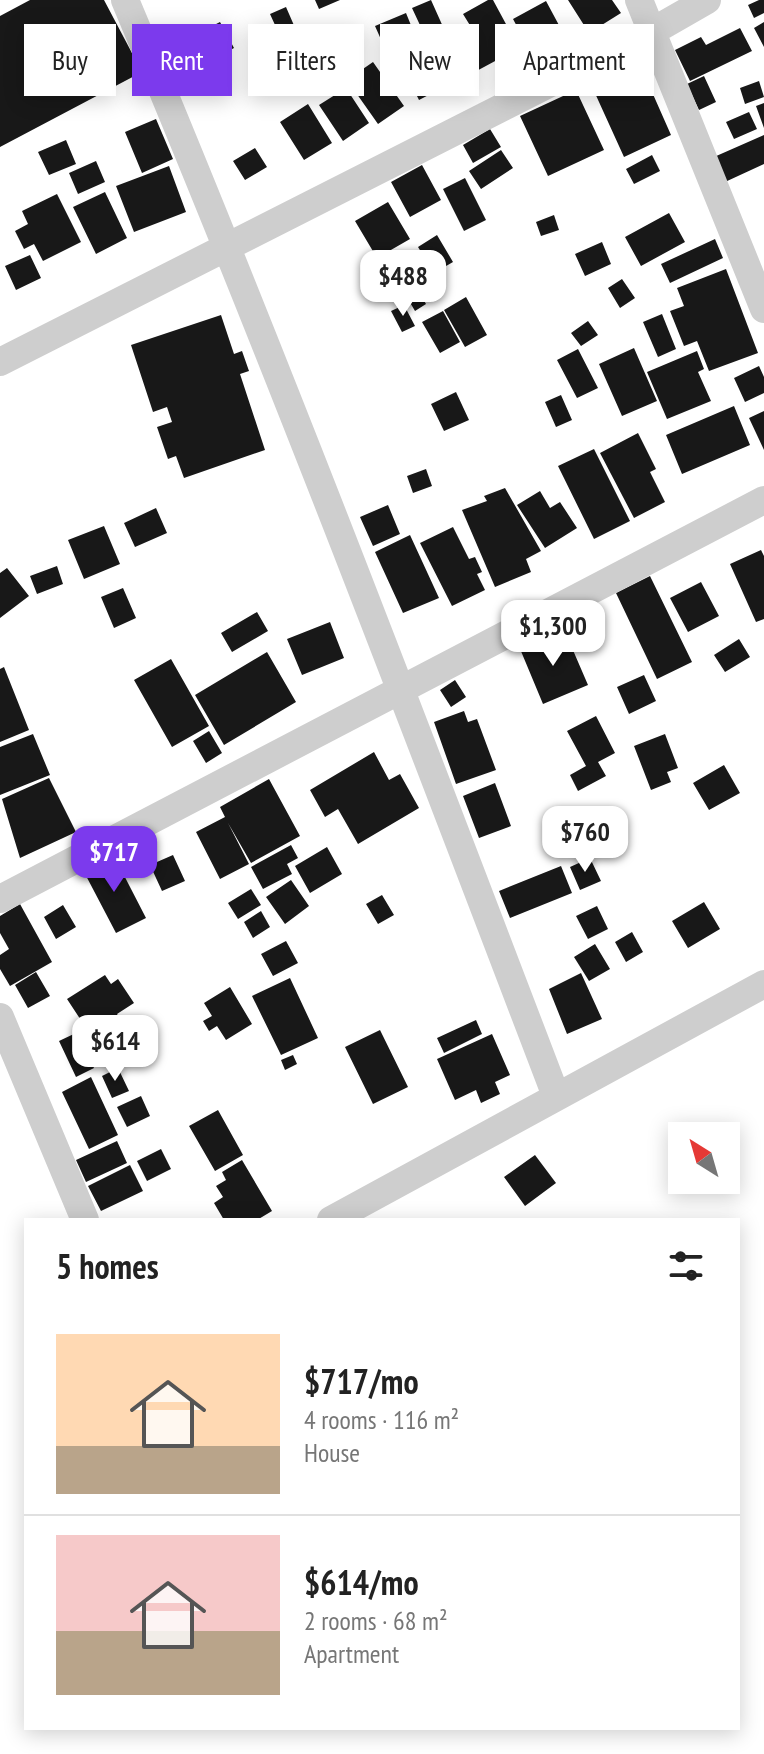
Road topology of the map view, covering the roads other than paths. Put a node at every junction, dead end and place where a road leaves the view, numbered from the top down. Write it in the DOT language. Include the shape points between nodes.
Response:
graph roads {
  1 [pos="125,0"];
  2 [pos="639,0"];
  3 [pos="707,0"];
  4 [pos="650,24"];
  5 [pos="654,30"];
  6 [pos="654,34"];
  7 [pos="524,96"];
  8 [pos="228,245"];
  9 [pos="764,309"];
  10 [pos="0,362"];
  11 [pos="764,500"];
  12 [pos="401,688"];
  13 [pos="0,899"];
  14 [pos="764,984"];
  15 [pos="0,1017"];
  16 [pos="556,1096"];
  17 [pos="84,1218"];
  18 [pos="335,1218"];
  1 -- 8 [label="street"];
  2 -- 4 [label="street"];
  3 -- 5 [label="street"];
  6 -- 9 [label="street"];
  7 -- 8 [label="street"];
  8 -- 10 [label="street"];
  8 -- 12 [label="street"];
  11 -- 12 [label="street"];
  12 -- 13 [label="street"];
  12 -- 16 [label="street"];
  14 -- 16 [label="street"];
  15 -- 17 [label="street"];
  16 -- 18 [label="street"];
}
